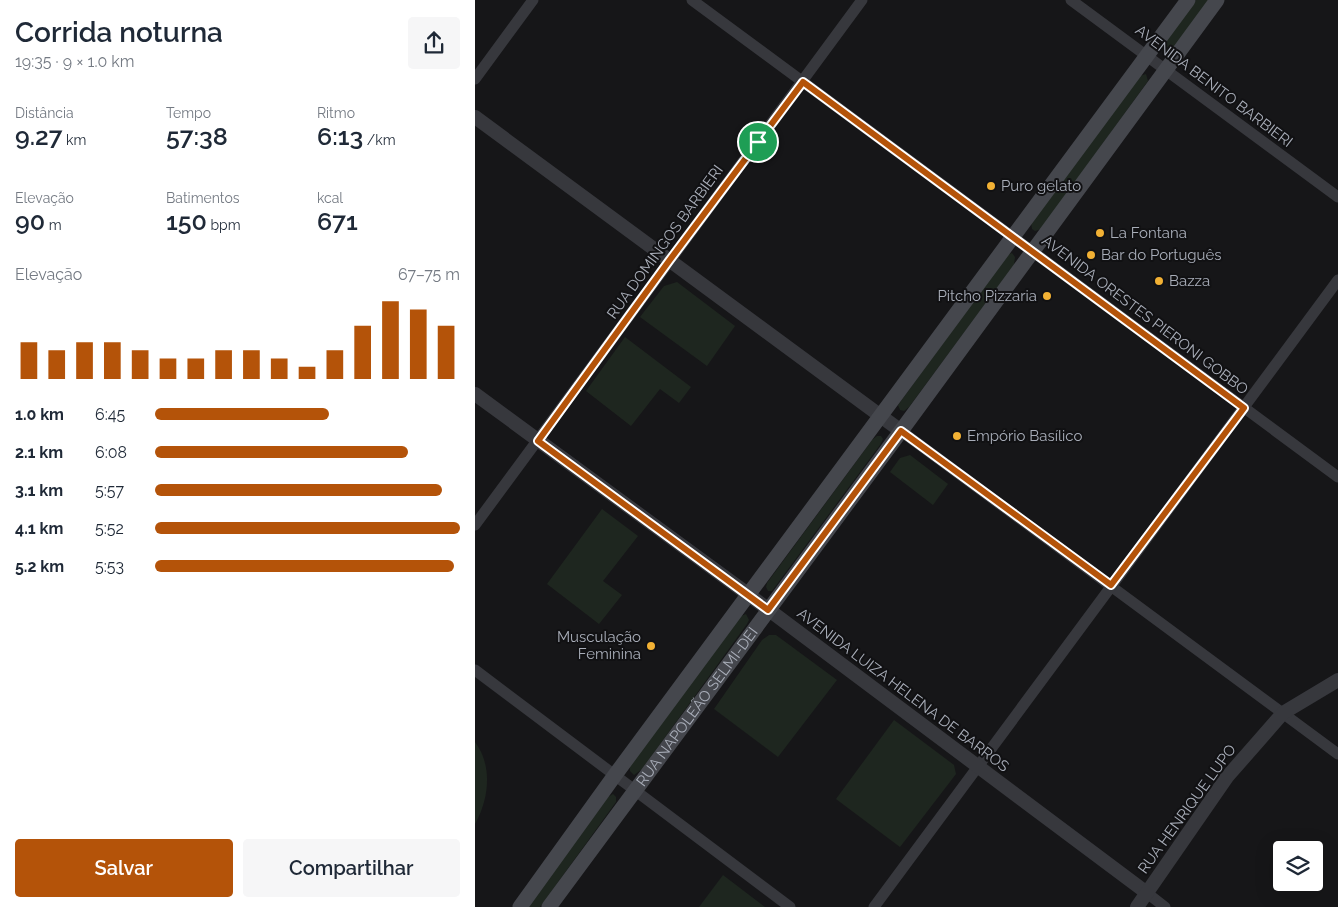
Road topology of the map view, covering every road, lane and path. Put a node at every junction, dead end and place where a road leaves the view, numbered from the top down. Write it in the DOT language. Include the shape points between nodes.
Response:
graph roads {
  1 [pos="533,0"];
  2 [pos="692,0"];
  3 [pos="862,0"];
  4 [pos="1071,0"];
  5 [pos="1188,0"];
  6 [pos="1217,0"];
  7 [pos="1147,55"];
  8 [pos="1167,69"];
  9 [pos="475,79"];
  10 [pos="803,82"];
  11 [pos="475,117"];
  12 [pos="1338,197"];
  13 [pos="1014,237"];
  14 [pos="1033,251"];
  15 [pos="669,261"];
  16 [pos="1338,280"];
  17 [pos="475,394"];
  18 [pos="1244,408"];
  19 [pos="880,417"];
  20 [pos="901,431"];
  21 [pos="538,441"];
  22 [pos="1338,477"];
  23 [pos="475,526"];
  24 [pos="1111,585"];
  25 [pos="749,595"];
  26 [pos="768,610"];
  27 [pos="475,670"];
  28 [pos="1338,680"];
  29 [pos="1283,713"];
  30 [pos="1338,754"];
  31 [pos="978,767"];
  32 [pos="615,775"];
  33 [pos="635,790"];
  34 [pos="1147,893"];
  35 [pos="520,907"];
  36 [pos="549,907"];
  37 [pos="790,907"];
  38 [pos="874,907"];
  39 [pos="1137,907"];
  40 [pos="1165,907"];
  1 -- 9 [label="street"];
  2 -- 10 [label="street, AVENIDA ORESTES PIERONI GOBBO"];
  3 -- 10 [label="street, RUA DOMINGOS BARBIERI"];
  4 -- 7 [label="street, AVENIDA BENITO BARBIERI"];
  5 -- 7 [label="main road, RUA NAPOLEÃO SELMI-DEI"];
  6 -- 8 [label="main road, RUA NAPOLEÃO SELMI-DEI"];
  7 -- 8 [label="street, AVENIDA BENITO BARBIERI"];
  7 -- 13 [label="main road, RUA NAPOLEÃO SELMI-DEI"];
  8 -- 12 [label="street, AVENIDA BENITO BARBIERI"];
  8 -- 14 [label="main road, RUA NAPOLEÃO SELMI-DEI"];
  10 -- 13 [label="street, AVENIDA ORESTES PIERONI GOBBO"];
  10 -- 15 [label="street, RUA DOMINGOS BARBIERI"];
  11 -- 15 [label="street"];
  13 -- 14 [label="street, AVENIDA ORESTES PIERONI GOBBO"];
  13 -- 19 [label="main road, RUA NAPOLEÃO SELMI-DEI"];
  14 -- 18 [label="street, AVENIDA ORESTES PIERONI GOBBO"];
  14 -- 20 [label="main road, RUA NAPOLEÃO SELMI-DEI"];
  15 -- 19 [label="street"];
  15 -- 21 [label="street, RUA DOMINGOS BARBIERI"];
  16 -- 18 [label="street"];
  17 -- 21 [label="street, AVENIDA LUIZA HELENA DE BARROS"];
  18 -- 22 [label="street, AVENIDA ORESTES PIERONI GOBBO"];
  18 -- 24 [label="street"];
  19 -- 20 [label="street"];
  19 -- 25 [label="main road, RUA NAPOLEÃO SELMI-DEI"];
  20 -- 24 [label="street"];
  20 -- 26 [label="main road, RUA NAPOLEÃO SELMI-DEI"];
  21 -- 23 [label="street, RUA DOMINGOS BARBIERI"];
  21 -- 25 [label="street, AVENIDA LUIZA HELENA DE BARROS"];
  24 -- 29 [label="street"];
  24 -- 31 [label="street"];
  25 -- 26 [label="street, AVENIDA LUIZA HELENA DE BARROS"];
  25 -- 32 [label="main road, RUA NAPOLEÃO SELMI-DEI"];
  26 -- 31 [label="street, AVENIDA LUIZA HELENA DE BARROS"];
  26 -- 33 [label="main road, RUA NAPOLEÃO SELMI-DEI"];
  27 -- 32 [label="street"];
  28 -- 29 [label="street, RUA HENRIQUE LUPO"];
  29 -- 30 [label="street"];
  29 -- 34 [label="street, RUA HENRIQUE LUPO" via="1227,777"];
  31 -- 34 [label="street, AVENIDA LUIZA HELENA DE BARROS"];
  31 -- 38 [label="street"];
  32 -- 33 [label="street"];
  32 -- 35 [label="main road, RUA NAPOLEÃO SELMI-DEI"];
  33 -- 36 [label="main road, RUA NAPOLEÃO SELMI-DEI"];
  33 -- 37 [label="street"];
  34 -- 39 [label="street, RUA HENRIQUE LUPO"];
  34 -- 40 [label="street, AVENIDA LUIZA HELENA DE BARROS"];
}
